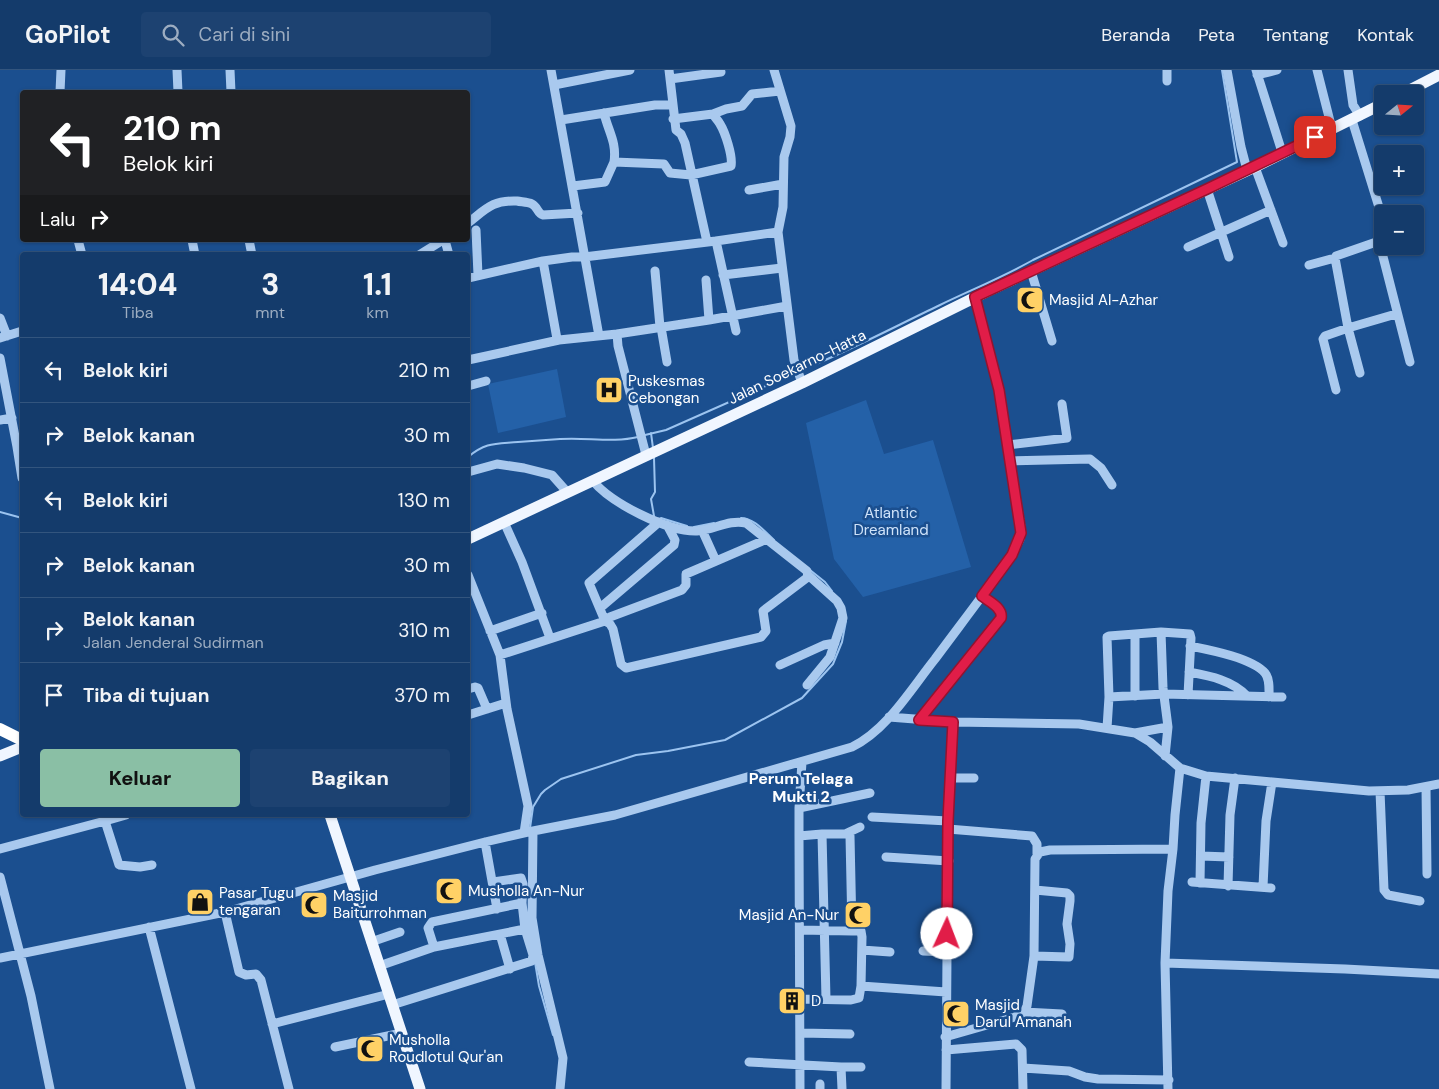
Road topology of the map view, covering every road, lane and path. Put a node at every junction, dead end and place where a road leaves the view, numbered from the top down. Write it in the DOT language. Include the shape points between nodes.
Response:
graph roads {
  1 [pos="60,70"];
  2 [pos="177,70"];
  3 [pos="230,70"];
  4 [pos="551,70"];
  5 [pos="630,70"];
  6 [pos="774,70"];
  7 [pos="1166,70"];
  8 [pos="1227,70"];
  9 [pos="1277,70"];
  10 [pos="1317,70"];
  11 [pos="1348,70"];
  12 [pos="721,72"];
  13 [pos="1256,72"];
  14 [pos="670,74"];
  15 [pos="1439,75"];
  16 [pos="1168,81"];
  17 [pos="554,85"];
  18 [pos="1420,85"];
  19 [pos="60,90"];
  20 [pos="178,90"];
  21 [pos="231,90"];
  22 [pos="780,91"];
  23 [pos="672,105"];
  24 [pos="1374,108"];
  25 [pos="604,113"];
  26 [pos="713,114"];
  27 [pos="674,118"];
  28 [pos="1356,118"];
  29 [pos="561,120"];
  30 [pos="1332,129"];
  31 [pos="1282,152"];
  32 [pos="614,162"];
  33 [pos="1251,168"];
  34 [pos="692,175"];
  35 [pos="783,184"];
  36 [pos="573,186"];
  37 [pos="1207,189"];
  38 [pos="749,190"];
  39 [pos="1379,205"];
  40 [pos="1271,210"];
  41 [pos="578,214"];
  42 [pos="470,221"];
  43 [pos="476,230"];
  44 [pos="778,232"];
  45 [pos="1221,232"];
  46 [pos="444,242"];
  47 [pos="712,242"];
  48 [pos="1374,242"];
  49 [pos="1282,243"];
  50 [pos="1188,247"];
  51 [pos="425,252"];
  52 [pos="1384,255"];
  53 [pos="584,257"];
  54 [pos="1229,257"];
  55 [pos="1335,258"];
  56 [pos="543,262"];
  57 [pos="1309,265"];
  58 [pos="782,268"];
  59 [pos="1031,271"];
  60 [pos="655,272"];
  61 [pos="478,275"];
  62 [pos="723,275"];
  63 [pos="470,277"];
  64 [pos="706,280"];
  65 [pos="975,297"];
  66 [pos="787,306"];
  67 [pos="1396,314"];
  68 [pos="733,317"];
  69 [pos="0,318"];
  70 [pos="709,320"];
  71 [pos="660,327"];
  72 [pos="1348,328"];
  73 [pos="20,332"];
  74 [pos="736,332"];
  75 [pos="617,334"];
  76 [pos="599,336"];
  77 [pos="3,337"];
  78 [pos="559,340"];
  79 [pos="1052,341"];
  80 [pos="0,358"];
  81 [pos="470,360"];
  82 [pos="667,362"];
  83 [pos="1410,362"];
  84 [pos="1360,373"];
  85 [pos="800,380"];
  86 [pos="486,381"];
  87 [pos="470,385"];
  88 [pos="1336,390"];
  89 [pos="1062,404"];
  90 [pos="12,418"];
  91 [pos="0,420"];
  92 [pos="1008,445"];
  93 [pos="20,446"];
  94 [pos="651,453"];
  95 [pos="1011,460"];
  96 [pos="470,471"];
  97 [pos="593,481"];
  98 [pos="1112,486"];
  99 [pos="568,493"];
  100 [pos="504,522"];
  101 [pos="663,524"];
  102 [pos="702,530"];
  103 [pos="470,538"];
  104 [pos="767,538"];
  105 [pos="716,561"];
  106 [pos="808,575"];
  107 [pos="470,580"];
  108 [pos="982,596"];
  109 [pos="600,608"];
  110 [pos="542,613"];
  111 [pos="605,621"];
  112 [pos="490,631"];
  113 [pos="1161,632"];
  114 [pos="1135,634"];
  115 [pos="550,638"];
  116 [pos="835,644"];
  117 [pos="1190,646"];
  118 [pos="500,655"];
  119 [pos="780,665"];
  120 [pos="1189,672"];
  121 [pos="807,686"];
  122 [pos="470,688"];
  123 [pos="1164,694"];
  124 [pos="1188,695"];
  125 [pos="1135,696"];
  126 [pos="1247,696"];
  127 [pos="1109,697"];
  128 [pos="1269,697"];
  129 [pos="1282,697"];
  130 [pos="506,703"];
  131 [pos="486,709"];
  132 [pos="470,714"];
  133 [pos="889,717"];
  134 [pos="919,720"];
  135 [pos="953,722"];
  136 [pos="1107,728"];
  137 [pos="1168,728"];
  138 [pos="0,729"];
  139 [pos="1135,733"];
  140 [pos="20,739"];
  141 [pos="20,748"];
  142 [pos="0,756"];
  143 [pos="1164,756"];
  144 [pos="802,762"];
  145 [pos="1180,768"];
  146 [pos="1206,776"];
  147 [pos="950,778"];
  148 [pos="974,778"];
  149 [pos="1235,778"];
  150 [pos="1272,782"];
  151 [pos="1439,784"];
  152 [pos="1426,787"];
  153 [pos="1380,791"];
  154 [pos="870,793"];
  155 [pos="798,808"];
  156 [pos="331,817"];
  157 [pos="104,818"];
  158 [pos="872,818"];
  159 [pos="948,825"];
  160 [pos="860,827"];
  161 [pos="529,832"];
  162 [pos="822,834"];
  163 [pos="845,834"];
  164 [pos="799,836"];
  165 [pos="485,842"];
  166 [pos="0,849"];
  167 [pos="1174,849"];
  168 [pos="1037,854"];
  169 [pos="1201,856"];
  170 [pos="1229,857"];
  171 [pos="886,858"];
  172 [pos="948,862"];
  173 [pos="152,865"];
  174 [pos="1427,874"];
  175 [pos="0,877"];
  176 [pos="350,877"];
  177 [pos="493,882"];
  178 [pos="1228,886"];
  179 [pos="1034,890"];
  180 [pos="1420,901"];
  181 [pos="522,904"];
  182 [pos="497,909"];
  183 [pos="225,912"];
  184 [pos="528,918"];
  185 [pos="149,927"];
  186 [pos="526,929"];
  187 [pos="800,930"];
  188 [pos="825,930"];
  189 [pos="852,931"];
  190 [pos="400,932"];
  191 [pos="500,934"];
  192 [pos="372,942"];
  193 [pos="434,947"];
  194 [pos="862,950"];
  195 [pos="922,951"];
  196 [pos="890,952"];
  197 [pos="946,952"];
  198 [pos="19,954"];
  199 [pos="1034,956"];
  200 [pos="0,958"];
  201 [pos="1165,963"];
  202 [pos="379,966"];
  203 [pos="510,969"];
  204 [pos="1439,974"];
  205 [pos="861,986"];
  206 [pos="946,992"];
  207 [pos="800,999"];
  208 [pos="826,999"];
  209 [pos="390,1000"];
  210 [pos="1024,1012"];
  211 [pos="1062,1014"];
  212 [pos="272,1024"];
  213 [pos="402,1033"];
  214 [pos="800,1033"];
  215 [pos="850,1034"];
  216 [pos="945,1037"];
  217 [pos="335,1047"];
  218 [pos="946,1050"];
  219 [pos="750,1062"];
  220 [pos="801,1065"];
  221 [pos="841,1067"];
  222 [pos="861,1067"];
  223 [pos="1023,1068"];
  224 [pos="1098,1079"];
  225 [pos="1134,1084"];
  226 [pos="1169,1084"];
  227 [pos="50,1089"];
  228 [pos="191,1089"];
  229 [pos="288,1089"];
  230 [pos="420,1089"];
  231 [pos="560,1089"];
  232 [pos="800,1089"];
  233 [pos="842,1089"];
  234 [pos="946,1089"];
  235 [pos="1023,1089"];
  236 [pos="1098,1089"];
  1 -- 19 [label="street"];
  2 -- 20 [label="street"];
  3 -- 21 [label="street"];
  4 -- 17 [label="street"];
  5 -- 17 [label="street"];
  6 -- 22 [label="street"];
  7 -- 16 [label="street"];
  8 -- 33 [label="street"];
  9 -- 13 [label="street"];
  10 -- 30 [label="street"];
  11 -- 28 [label="street"];
  12 -- 14 [label="street"];
  13 -- 31 [label="street"];
  14 -- 23 [label="street"];
  15 -- 18 [label="main road"];
  17 -- 29 [label="street"];
  22 -- 26 [label="street" via="752,94 742,106"];
  22 -- 35 [label="street" via="791,126 784,157"];
  23 -- 25 [label="street"];
  23 -- 27 [label="street"];
  24 -- 28 [label="main road, Jalan Soekarno-Hatta"];
  25 -- 29 [label="street"];
  25 -- 32 [label="street" via="615,144"];
  26 -- 27 [label="street"];
  26 -- 34 [label="street" via="726,137 732,164"];
  27 -- 34 [label="street" via="676,130 684,138"];
  28 -- 30 [label="main road, Jalan Soekarno-Hatta"];
  28 -- 39 [label="street"];
  29 -- 36 [label="street"];
  30 -- 31 [label="main road, Jalan Soekarno-Hatta"];
  31 -- 33 [label="main road, Jalan Soekarno-Hatta"];
  32 -- 34 [label="street" via="664,164 670,173"];
  32 -- 36 [label="street" via="605,182"];
  33 -- 37 [label="main road, Jalan Soekarno-Hatta"];
  33 -- 40 [label="street"];
  34 -- 47 [label="street"];
  35 -- 38 [label="street"];
  35 -- 44 [label="street"];
  36 -- 41 [label="street"];
  37 -- 45 [label="street"];
  37 -- 59 [label="main road, Jalan Soekarno-Hatta"];
  40 -- 45 [label="street"];
  40 -- 49 [label="street"];
  41 -- 42 [label="street" via="543,215 532,204 506,200 493,204"];
  41 -- 53 [label="street"];
  43 -- 61 [label="street"];
  44 -- 47 [label="street"];
  44 -- 58 [label="street"];
  45 -- 50 [label="street"];
  45 -- 54 [label="street"];
  46 -- 51 [label="street"];
  47 -- 53 [label="street"];
  47 -- 62 [label="street"];
  48 -- 55 [label="street"];
  52 -- 67 [label="street"];
  53 -- 56 [label="street"];
  53 -- 76 [label="street"];
  55 -- 57 [label="street"];
  55 -- 72 [label="street"];
  56 -- 61 [label="street"];
  56 -- 78 [label="street" via="556,338"];
  58 -- 62 [label="street"];
  58 -- 66 [label="street"];
  59 -- 65 [label="main road, Jalan Soekarno-Hatta"];
  59 -- 79 [label="street"];
  60 -- 71 [label="street"];
  61 -- 63 [label="street"];
  62 -- 68 [label="street"];
  64 -- 70 [label="street"];
  65 -- 85 [label="main road, Jalan Soekarno-Hatta"];
  65 -- 92 [label="street" via="999,390"];
  66 -- 68 [label="street"];
  66 -- 85 [label="street"];
  67 -- 72 [label="street"];
  67 -- 83 [label="street"];
  68 -- 70 [label="street"];
  68 -- 74 [label="street"];
  69 -- 77 [label="street"];
  70 -- 71 [label="street"];
  71 -- 75 [label="street"];
  71 -- 82 [label="street"];
  72 -- 84 [label="street"];
  72 -- 88 [label="street" via="1322,339"];
  73 -- 77 [label="street"];
  75 -- 76 [label="street"];
  75 -- 94 [label="street" via="641,434"];
  76 -- 78 [label="street"];
  78 -- 81 [label="street"];
  80 -- 90 [label="street"];
  85 -- 94 [label="main road, Jalan Soekarno-Hatta"];
  86 -- 87 [label="street"];
  89 -- 92 [label="street" via="1067,438"];
  90 -- 91 [label="street"];
  90 -- 93 [label="street"];
  92 -- 95 [label="street"];
  94 -- 97 [label="main road, Jalan Soekarno-Hatta"];
  95 -- 98 [label="street" via="1090,459 1101,468"];
  95 -- 108 [label="street" via="1020,539"];
  96 -- 99 [label="street" via="497,464 524,468 552,475"];
  97 -- 99 [label="main road, Jalan Soekarno-Hatta"];
  97 -- 101 [label="street" via="616,502"];
  99 -- 100 [label="main road, Jalan Soekarno-Hatta"];
  100 -- 103 [label="main road, Jalan Soekarno-Hatta"];
  100 -- 110 [label="street"];
  101 -- 102 [label="street"];
  101 -- 109 [label="street" via="589,582"];
  101 -- 109 [label="street" via="675,540 674,545"];
  102 -- 104 [label="street" via="743,522"];
  102 -- 105 [label="street"];
  104 -- 105 [label="street"];
  104 -- 106 [label="street" via="807,570"];
  105 -- 111 [label="street" via="686,574 686,585 682,590 610,616"];
  106 -- 111 [label="street" via="763,611 766,631 762,636 628,668 621,664 612,627"];
  106 -- 116 [label="street" via="841,608 843,618"];
  107 -- 112 [label="street"];
  108 -- 133 [label="street"];
  108 -- 134 [label="street" via="999,609 1001,618"];
  109 -- 111 [label="street"];
  110 -- 112 [label="street"];
  110 -- 115 [label="street"];
  111 -- 115 [label="street"];
  112 -- 118 [label="street"];
  113 -- 114 [label="street"];
  113 -- 117 [label="street" via="1187,633 1191,638"];
  113 -- 123 [label="street"];
  114 -- 125 [label="street"];
  114 -- 127 [label="street" via="1107,637"];
  115 -- 118 [label="street"];
  116 -- 119 [label="street" via="824,645"];
  116 -- 121 [label="street" via="830,657"];
  117 -- 120 [label="street"];
  117 -- 128 [label="street" via="1236,657 1264,672"];
  118 -- 130 [label="street"];
  120 -- 124 [label="street"];
  120 -- 126 [label="street" via="1224,680"];
  122 -- 131 [label="street" via="478,688"];
  123 -- 124 [label="street"];
  123 -- 125 [label="street"];
  123 -- 137 [label="street"];
  124 -- 126 [label="street"];
  125 -- 127 [label="street"];
  126 -- 128 [label="street"];
  127 -- 136 [label="street"];
  128 -- 129 [label="street"];
  130 -- 131 [label="street"];
  130 -- 161 [label="street" via="528,806"];
  131 -- 132 [label="street"];
  133 -- 134 [label="street"];
  133 -- 144 [label="street" via="874,734 858,744"];
  134 -- 135 [label="street"];
  135 -- 136 [label="street" via="1062,723"];
  135 -- 147 [label="street"];
  136 -- 139 [label="street"];
  137 -- 139 [label="street"];
  137 -- 143 [label="street"];
  138 -- 140 [label="highway"];
  139 -- 143 [label="street"];
  141 -- 142 [label="main road"];
  143 -- 145 [label="street"];
  144 -- 155 [label="street"];
  144 -- 161 [label="street" via="615,815"];
  145 -- 146 [label="street"];
  145 -- 167 [label="street"];
  146 -- 149 [label="street"];
  146 -- 169 [label="street"];
  147 -- 148 [label="street"];
  147 -- 159 [label="street"];
  149 -- 150 [label="street"];
  149 -- 170 [label="street"];
  150 -- 153 [label="street"];
  150 -- 178 [label="street" via="1266,821 1267,887"];
  151 -- 152 [label="street"];
  152 -- 153 [label="street"];
  152 -- 174 [label="street"];
  153 -- 180 [label="street" via="1384,890 1388,895"];
  154 -- 155 [label="street"];
  155 -- 164 [label="street"];
  156 -- 176 [label="main road"];
  157 -- 166 [label="street"];
  157 -- 173 [label="street" via="119,865"];
  158 -- 159 [label="street"];
  159 -- 168 [label="street" via="1032,836 1037,844"];
  159 -- 172 [label="street"];
  160 -- 163 [label="street"];
  161 -- 165 [label="street"];
  161 -- 184 [label="street"];
  162 -- 163 [label="street"];
  162 -- 164 [label="street"];
  162 -- 188 [label="street"];
  163 -- 189 [label="street" via="851,839"];
  164 -- 187 [label="street"];
  165 -- 176 [label="street"];
  165 -- 177 [label="street"];
  167 -- 168 [label="street" via="1050,850"];
  167 -- 201 [label="street" via="1168,891"];
  168 -- 179 [label="street"];
  169 -- 170 [label="street"];
  169 -- 178 [label="street" via="1196,883"];
  170 -- 178 [label="street"];
  171 -- 172 [label="street"];
  172 -- 197 [label="street"];
  175 -- 198 [label="street"];
  176 -- 183 [label="street"];
  176 -- 192 [label="main road"];
  177 -- 181 [label="street" via="520,878 523,884"];
  177 -- 182 [label="street"];
  179 -- 199 [label="street"];
  179 -- 199 [label="street" via="1066,892 1070,896 1067,924 1069,957"];
  181 -- 182 [label="street"];
  181 -- 184 [label="street"];
  182 -- 193 [label="street" via="430,923 428,928"];
  183 -- 185 [label="street"];
  183 -- 212 [label="street" via="239,972 259,976"];
  184 -- 186 [label="street"];
  184 -- 231 [label="street" via="563,1058"];
  185 -- 198 [label="street"];
  185 -- 228 [label="street"];
  186 -- 191 [label="street"];
  186 -- 203 [label="street" via="533,959 528,964"];
  187 -- 188 [label="street"];
  187 -- 207 [label="street"];
  188 -- 189 [label="street"];
  188 -- 208 [label="street"];
  189 -- 194 [label="street" via="861,932"];
  190 -- 192 [label="street"];
  191 -- 193 [label="street"];
  191 -- 203 [label="street"];
  192 -- 202 [label="main road"];
  193 -- 202 [label="street"];
  194 -- 196 [label="street"];
  194 -- 205 [label="street"];
  195 -- 197 [label="street"];
  197 -- 206 [label="street"];
  198 -- 200 [label="street"];
  198 -- 227 [label="street"];
  199 -- 210 [label="street"];
  201 -- 204 [label="street"];
  201 -- 226 [label="street"];
  202 -- 209 [label="main road"];
  203 -- 209 [label="street"];
  205 -- 206 [label="street"];
  205 -- 208 [label="street" via="858,999"];
  206 -- 216 [label="street"];
  207 -- 208 [label="street"];
  207 -- 214 [label="street"];
  209 -- 212 [label="street"];
  209 -- 213 [label="main road"];
  210 -- 211 [label="street"];
  210 -- 216 [label="street" via="1001,1022"];
  212 -- 229 [label="street"];
  213 -- 217 [label="street"];
  213 -- 230 [label="main road"];
  214 -- 215 [label="street"];
  214 -- 220 [label="street"];
  216 -- 218 [label="street"];
  218 -- 223 [label="street" via="1016,1044 1022,1050"];
  218 -- 234 [label="street"];
  219 -- 220 [label="street"];
  220 -- 221 [label="street"];
  220 -- 232 [label="street"];
  221 -- 222 [label="street"];
  221 -- 233 [label="street"];
  223 -- 224 [label="street" via="1070,1071"];
  223 -- 235 [label="street"];
  224 -- 225 [label="street"];
  224 -- 236 [label="street"];
  225 -- 226 [label="street"];
}
